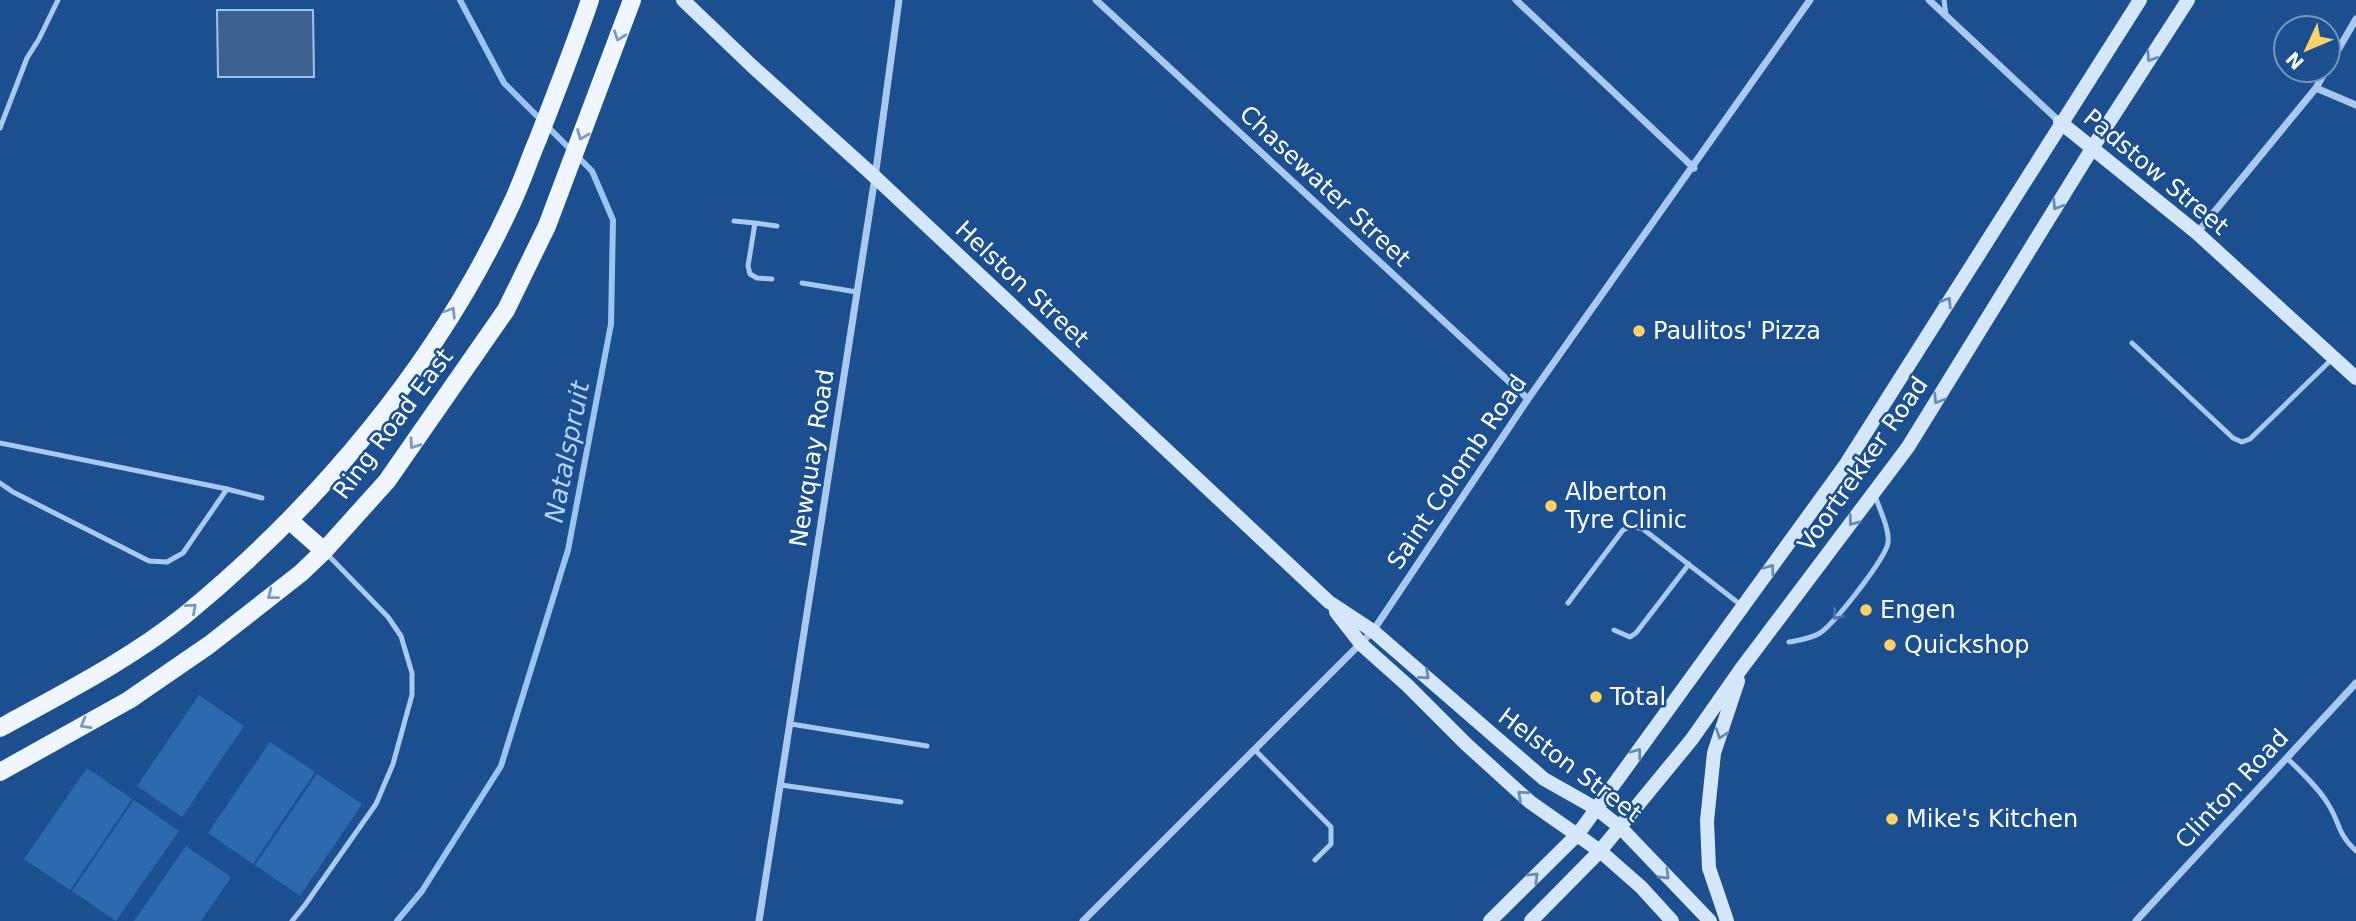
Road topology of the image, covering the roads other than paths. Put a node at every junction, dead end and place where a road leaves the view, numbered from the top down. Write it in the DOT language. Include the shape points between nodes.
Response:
graph roads {
  1 [pos="58,0"];
  2 [pos="590,0"];
  3 [pos="632,0"];
  4 [pos="683,0"];
  5 [pos="899,0"];
  6 [pos="1096,0"];
  7 [pos="1516,0"];
  8 [pos="1810,0"];
  9 [pos="1929,0"];
  10 [pos="1944,0"];
  11 [pos="2140,0"];
  12 [pos="2188,0"];
  13 [pos="1945,15"];
  14 [pos="2356,19"];
  15 [pos="2342,43"];
  16 [pos="2318,84"];
  17 [pos="2316,88"];
  18 [pos="2356,106"];
  19 [pos="2060,122"];
  20 [pos="0,128"];
  21 [pos="2093,147"];
  22 [pos="1694,168"];
  23 [pos="875,177"];
  24 [pos="734,221"];
  25 [pos="755,223"];
  26 [pos="777,226"];
  27 [pos="2197,233"];
  28 [pos="772,279"];
  29 [pos="802,283"];
  30 [pos="857,292"];
  31 [pos="2132,343"];
  32 [pos="2333,358"];
  33 [pos="2356,378"];
  34 [pos="1528,399"];
  35 [pos="0,443"];
  36 [pos="0,483"];
  37 [pos="227,489"];
  38 [pos="1874,492"];
  39 [pos="262,498"];
  40 [pos="289,520"];
  41 [pos="324,551"];
  42 [pos="1689,564"];
  43 [pos="1329,602"];
  44 [pos="1568,603"];
  45 [pos="1743,607"];
  46 [pos="1614,630"];
  47 [pos="1373,631"];
  48 [pos="1789,642"];
  49 [pos="1361,645"];
  50 [pos="1741,669"];
  51 [pos="2356,683"];
  52 [pos="791,724"];
  53 [pos="0,728"];
  54 [pos="927,746"];
  55 [pos="1255,750"];
  56 [pos="2287,758"];
  57 [pos="0,772"];
  58 [pos="781,785"];
  59 [pos="901,802"];
  60 [pos="1597,809"];
  61 [pos="1621,828"];
  62 [pos="1578,834"];
  63 [pos="1600,851"];
  64 [pos="2356,851"];
  65 [pos="1315,860"];
  66 [pos="292,921"];
  67 [pos="759,921"];
  68 [pos="1083,921"];
  69 [pos="1490,921"];
  70 [pos="1531,921"];
  71 [pos="1672,921"];
  72 [pos="1710,921"];
  73 [pos="1727,921"];
  74 [pos="2136,921"];
  1 -- 20 [label="lane" via="27,58"];
  40 -- 2 [label="main road, Ring Road East, one-way" via="357,447 420,362 470,283 512,203"];
  3 -- 41 [label="main road, Ring Road East, one-way" via="547,226 506,310 387,481"];
  4 -- 23 [label="street, Helston Street"];
  5 -- 23 [label="street, Newquay Road"];
  6 -- 34 [label="street, Chasewater Street"];
  7 -- 22 [label="street"];
  8 -- 22 [label="street, Saint Colomb Road"];
  9 -- 13 [label="street, Padstow Street"];
  10 -- 13 [label="lane"];
  11 -- 19 [label="street, Voortrekker Road"];
  12 -- 21 [label="street, Voortrekker Road, one-way"];
  13 -- 19 [label="street, Padstow Street"];
  14 -- 15 [label="street"];
  16 -- 17 [label="street"];
  17 -- 18 [label="street"];
  17 -- 27 [label="street"];
  19 -- 21 [label="street, Padstow Street"];
  45 -- 19 [label="street, Voortrekker Road, one-way" via="1846,464"];
  21 -- 27 [label="street, Padstow Street"];
  21 -- 38 [label="street, Voortrekker Road, one-way" via="1908,447"];
  22 -- 34 [label="street, Saint Colomb Road"];
  23 -- 30 [label="street, Newquay Road"];
  23 -- 43 [label="street, Helston Street"];
  24 -- 25 [label="lane"];
  25 -- 26 [label="lane"];
  25 -- 28 [label="lane" via="750,274"];
  27 -- 32 [label="street, Padstow Street"];
  29 -- 30 [label="lane"];
  30 -- 52 [label="street, Newquay Road"];
  31 -- 32 [label="lane" via="2242,442"];
  32 -- 33 [label="street, Padstow Street"];
  34 -- 47 [label="street, Saint Colomb Road"];
  35 -- 37 [label="lane"];
  36 -- 37 [label="lane" via="149,561 167,562 183,553"];
  37 -- 39 [label="lane"];
  38 -- 48 [label="lane, one-way" via="1888,537 1885,552 1823,631"];
  38 -- 50 [label="street, Voortrekker Road, one-way"];
  40 -- 41 [label="main road"];
  53 -- 40 [label="main road, Ring Road East, one-way" via="109,668 184,616"];
  41 -- 57 [label="main road, Ring Road East, one-way" via="186,661 129,700"];
  41 -- 66 [label="lane" via="401,636 412,673 412,695 393,764 376,804"];
  42 -- 44 [label="lane" via="1643,529 1631,526 1623,530"];
  42 -- 45 [label="lane"];
  42 -- 46 [label="lane" via="1636,634 1630,638"];
  43 -- 47 [label="street, Helston Street"];
  43 -- 49 [label="street, Helston Street"];
  60 -- 45 [label="street, Voortrekker Road, one-way"];
  47 -- 49 [label="street, Saint Colomb Road"];
  47 -- 60 [label="street, Helston Street, one-way" via="1544,779"];
  49 -- 55 [label="street, Saint Colomb Road"];
  62 -- 49 [label="street, Helston Street, one-way" via="1530,802"];
  50 -- 61 [label="street, Voortrekker Road"];
  50 -- 73 [label="street, one-way" via="1714,753 1707,821 1709,868"];
  51 -- 56 [label="street, Clinton Road"];
  52 -- 54 [label="lane"];
  52 -- 58 [label="street, Newquay Road"];
  55 -- 65 [label="lane" via="1331,827 1331,844"];
  55 -- 68 [label="street, Saint Colomb Road"];
  56 -- 64 [label="lane" via="2324,797 2339,831"];
  56 -- 74 [label="street, Clinton Road"];
  58 -- 59 [label="lane"];
  58 -- 67 [label="street, Newquay Road"];
  60 -- 61 [label="street, Helston Street"];
  60 -- 62 [label="street, Voortrekker Road"];
  61 -- 63 [label="street, Voortrekker Road"];
  61 -- 72 [label="street, Helston Street, one-way"];
  62 -- 63 [label="street, Helston Street"];
  69 -- 62 [label="street, Voortrekker Road, one-way"];
  63 -- 70 [label="street, Voortrekker Road"];
  63 -- 71 [label="street, Helston Street"];
}
